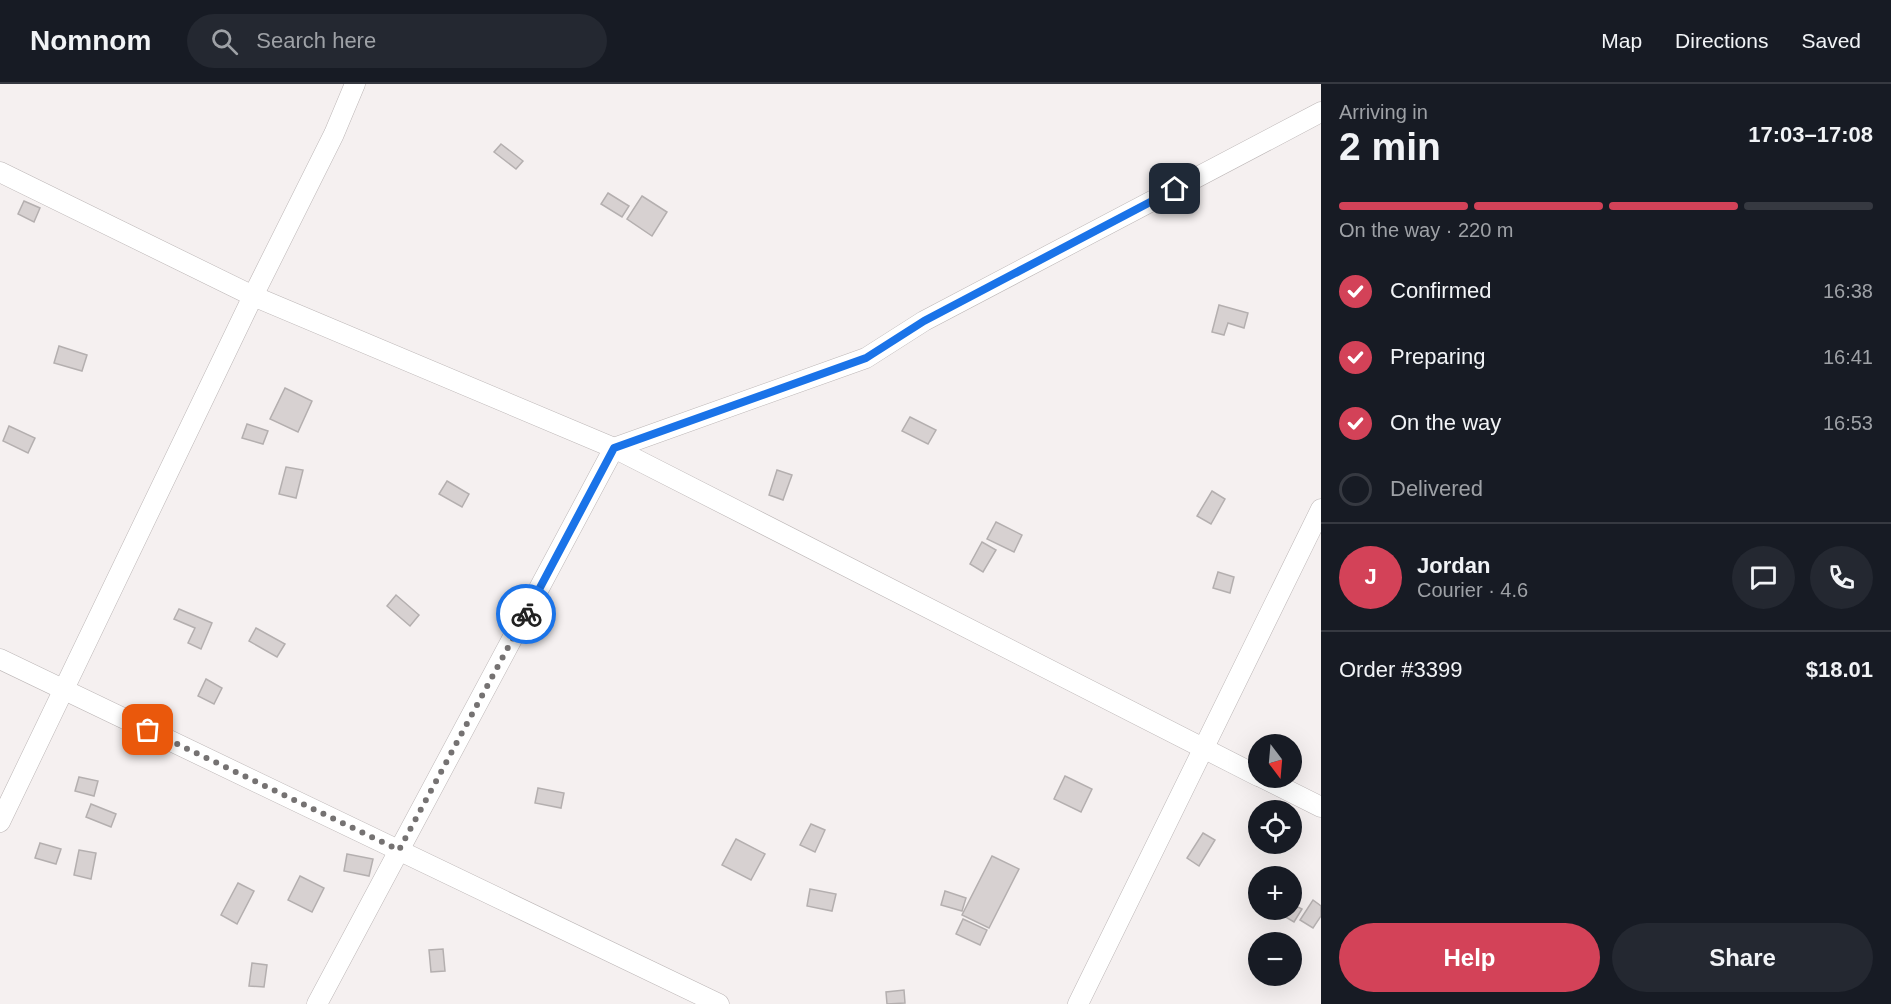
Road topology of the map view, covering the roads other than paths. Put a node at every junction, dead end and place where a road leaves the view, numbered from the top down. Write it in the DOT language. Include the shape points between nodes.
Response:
graph roads {
  1 [pos="355,84"];
  2 [pos="1321,112"];
  3 [pos="0,171"];
  4 [pos="253,296"];
  5 [pos="614,448"];
  6 [pos="1321,509"];
  7 [pos="0,659"];
  8 [pos="64,689"];
  9 [pos="1204,748"];
  10 [pos="1248,770"];
  11 [pos="1284,788"];
  12 [pos="1321,807"];
  13 [pos="0,822"];
  14 [pos="399,850"];
  15 [pos="317,1004"];
  16 [pos="719,1004"];
  17 [pos="1078,1004"];
  1 -- 4 [label="street"];
  2 -- 5 [label="street" via="924,321 866,358"];
  3 -- 4 [label="street"];
  4 -- 5 [label="street"];
  4 -- 8 [label="street"];
  5 -- 9 [label="street"];
  5 -- 14 [label="street"];
  6 -- 9 [label="street"];
  7 -- 8 [label="street"];
  8 -- 13 [label="street"];
  8 -- 14 [label="street"];
  9 -- 10 [label="street"];
  9 -- 17 [label="street"];
  11 -- 12 [label="street"];
  14 -- 15 [label="street"];
  14 -- 16 [label="street"];
}
